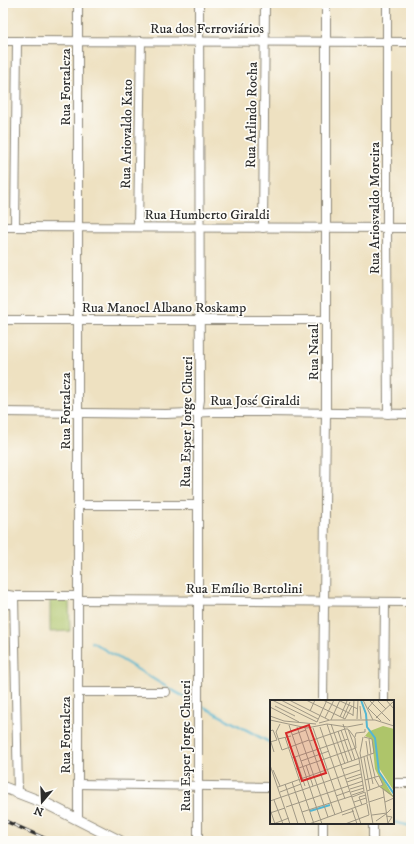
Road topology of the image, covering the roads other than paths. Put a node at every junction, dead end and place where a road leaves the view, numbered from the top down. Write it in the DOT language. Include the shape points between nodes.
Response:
graph roads {
  1 [pos="78,3"];
  2 [pos="199,3"];
  3 [pos="265,3"];
  4 [pos="326,3"];
  5 [pos="388,3"];
  6 [pos="3,41"];
  7 [pos="17,41"];
  8 [pos="78,41"];
  9 [pos="141,41"];
  10 [pos="199,41"];
  11 [pos="265,42"];
  12 [pos="326,42"];
  13 [pos="387,42"];
  14 [pos="411,42"];
  15 [pos="3,227"];
  16 [pos="15,227"];
  17 [pos="78,227"];
  18 [pos="138,227"];
  19 [pos="200,228"];
  20 [pos="263,228"];
  21 [pos="326,228"];
  22 [pos="387,228"];
  23 [pos="411,228"];
  24 [pos="3,320"];
  25 [pos="78,320"];
  26 [pos="200,320"];
  27 [pos="326,320"];
  28 [pos="3,412"];
  29 [pos="78,412"];
  30 [pos="198,413"];
  31 [pos="326,413"];
  32 [pos="388,414"];
  33 [pos="411,414"];
  34 [pos="78,505"];
  35 [pos="198,505"];
  36 [pos="3,594"];
  37 [pos="14,596"];
  38 [pos="78,598"];
  39 [pos="198,600"];
  40 [pos="323,601"];
  41 [pos="385,602"];
  42 [pos="411,602"];
  43 [pos="3,605"];
  44 [pos="78,692"];
  45 [pos="166,692"];
  46 [pos="323,700"];
  47 [pos="384,700"];
  48 [pos="394,783"];
  49 [pos="78,784"];
  50 [pos="411,784"];
  51 [pos="198,786"];
  52 [pos="3,787"];
  53 [pos="270,787"];
  54 [pos="18,793"];
  55 [pos="78,819"];
  56 [pos="323,824"];
  57 [pos="373,824"];
  58 [pos="120,841"];
  59 [pos="198,841"];
  60 [pos="323,841"];
  61 [pos="373,841"];
  1 -- 8 [label="street, Rua Fortaleza"];
  2 -- 10 [label="street, Rua Esper Jorge Chueri"];
  3 -- 11 [label="street, Rua Arlindo Rocha"];
  4 -- 12 [label="street, Rua Natal"];
  5 -- 13 [label="street, Rua Ariosvaldo Moreira"];
  6 -- 7 [label="street, Rua dos Ferroviários"];
  7 -- 8 [label="street, Rua dos Ferroviários"];
  7 -- 16 [label="street"];
  8 -- 9 [label="street, Rua dos Ferroviários"];
  8 -- 17 [label="street, Rua Fortaleza"];
  9 -- 10 [label="street, Rua dos Ferroviários"];
  9 -- 18 [label="street, Rua Ariovaldo Kato"];
  10 -- 11 [label="street, Rua dos Ferroviários"];
  10 -- 19 [label="street, Rua Esper Jorge Chueri"];
  11 -- 12 [label="street, Rua dos Ferroviários"];
  11 -- 20 [label="street, Rua Arlindo Rocha"];
  12 -- 13 [label="street, Rua dos Ferroviários"];
  12 -- 21 [label="street, Rua Natal"];
  13 -- 14 [label="street, Rua dos Ferroviários"];
  13 -- 22 [label="street, Rua Ariosvaldo Moreira"];
  15 -- 16 [label="street, Rua Humberto Giraldi"];
  16 -- 17 [label="street, Rua Humberto Giraldi"];
  17 -- 18 [label="street, Rua Humberto Giraldi"];
  17 -- 25 [label="street, Rua Fortaleza"];
  18 -- 19 [label="street, Rua Humberto Giraldi"];
  19 -- 20 [label="street, Rua Humberto Giraldi"];
  19 -- 26 [label="street, Rua Esper Jorge Chueri"];
  20 -- 21 [label="street, Rua Humberto Giraldi"];
  21 -- 22 [label="street, Rua Humberto Giraldi"];
  21 -- 27 [label="street, Rua Natal"];
  22 -- 23 [label="street, Rua Humberto Giraldi"];
  22 -- 32 [label="street, Rua Ariosvaldo Moreira"];
  24 -- 25 [label="street, Rua Manoel Albano Roskamp"];
  25 -- 26 [label="street, Rua Manoel Albano Roskamp"];
  25 -- 29 [label="street, Rua Fortaleza"];
  26 -- 27 [label="street, Rua Manoel Albano Roskamp"];
  26 -- 30 [label="street, Rua Esper Jorge Chueri"];
  27 -- 31 [label="street, Rua Natal"];
  28 -- 29 [label="street, Rua José Giraldi"];
  29 -- 30 [label="street, Rua José Giraldi"];
  29 -- 34 [label="street, Rua Fortaleza"];
  30 -- 31 [label="street, Rua José Giraldi"];
  30 -- 35 [label="street, Rua Esper Jorge Chueri"];
  31 -- 32 [label="street, Rua José Giraldi"];
  31 -- 40 [label="street, Rua Natal"];
  32 -- 33 [label="street, Rua José Giraldi"];
  34 -- 35 [label="street"];
  34 -- 38 [label="street, Rua Fortaleza"];
  35 -- 39 [label="street, Rua Esper Jorge Chueri"];
  36 -- 37 [label="street, Rua Emílio Bertolini"];
  37 -- 38 [label="street, Rua Emílio Bertolini"];
  37 -- 43 [label="street" via="9,604"];
  37 -- 54 [label="street"];
  38 -- 39 [label="street, Rua Emílio Bertolini"];
  38 -- 44 [label="street, Rua Fortaleza"];
  39 -- 40 [label="street, Rua Emílio Bertolini"];
  39 -- 51 [label="street, Rua Esper Jorge Chueri"];
  40 -- 41 [label="street, Rua Emílio Bertolini"];
  40 -- 46 [label="street, Rua Natal"];
  41 -- 42 [label="street, Rua Emílio Bertolini"];
  41 -- 47 [label="street"];
  44 -- 45 [label="street"];
  44 -- 49 [label="street, Rua Fortaleza"];
  48 -- 50 [label="street"];
  49 -- 51 [label="street"];
  49 -- 55 [label="street, Rua Fortaleza"];
  51 -- 53 [label="street"];
  51 -- 59 [label="street, Rua Esper Jorge Chueri"];
  52 -- 54 [label="main road"];
  54 -- 55 [label="main road"];
  55 -- 58 [label="main road"];
  56 -- 60 [label="street"];
  57 -- 61 [label="street"];
}
